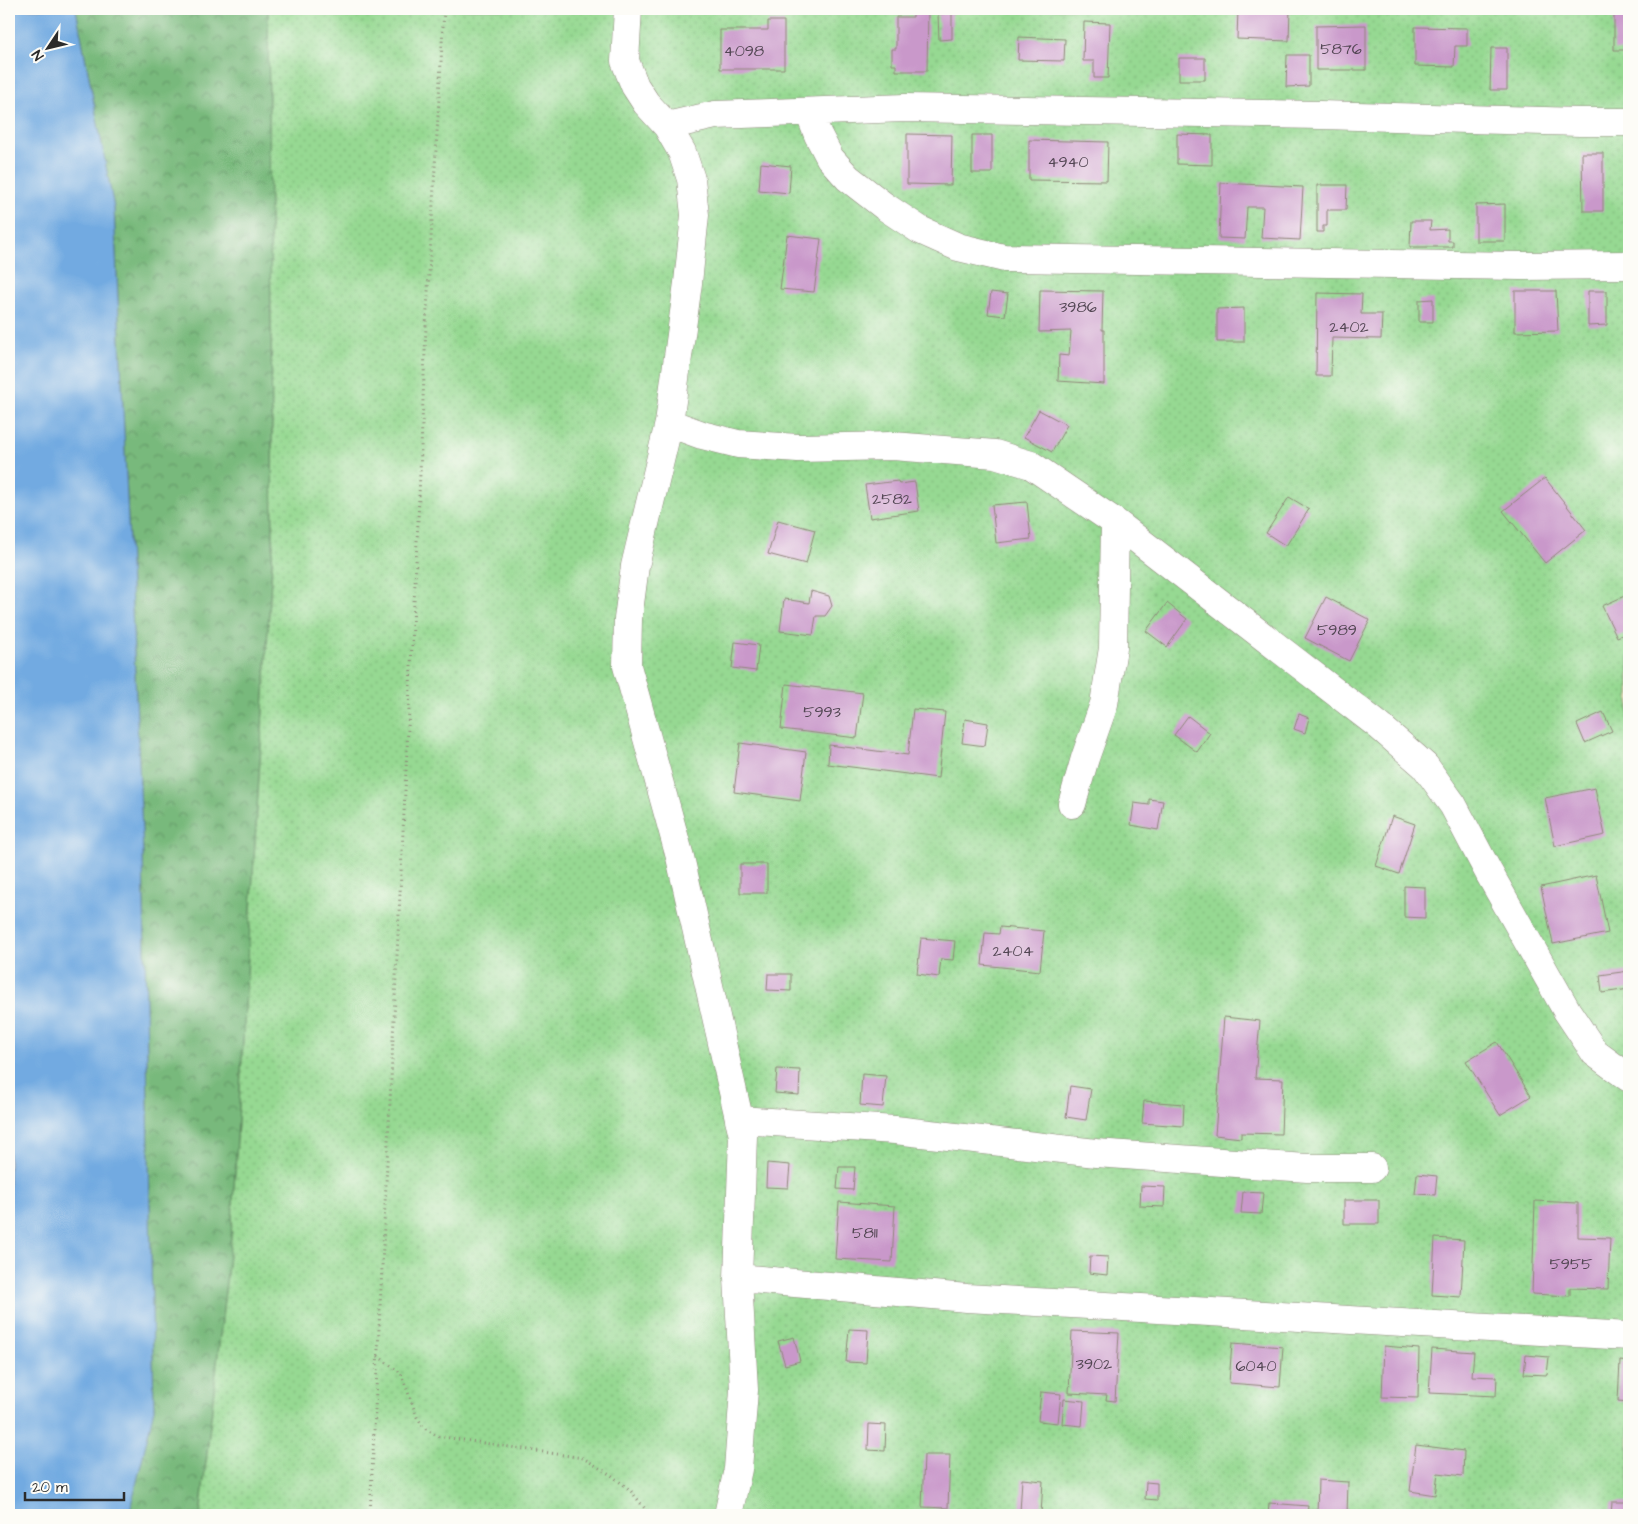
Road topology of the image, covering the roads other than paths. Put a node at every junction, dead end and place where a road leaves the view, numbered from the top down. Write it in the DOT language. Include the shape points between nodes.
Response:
graph roads {
  1 [pos="628,9"];
  2 [pos="809,112"];
  3 [pos="1629,122"];
  4 [pos="667,126"];
  5 [pos="1629,266"];
  6 [pos="669,422"];
  7 [pos="1115,522"];
  8 [pos="1072,804"];
  9 [pos="1629,1078"];
  10 [pos="739,1120"];
  11 [pos="1372,1168"];
  12 [pos="738,1278"];
  13 [pos="1629,1336"];
  14 [pos="728,1515"];
  1 -- 4 [label="lane" via="625,61 635,86"];
  2 -- 3 [label="lane" via="905,108"];
  2 -- 4 [label="lane" via="715,115"];
  2 -- 5 [label="lane" via="830,158 848,178 877,200 920,230 950,244 1004,258"];
  4 -- 6 [label="lane" via="682,152 691,179 695,215"];
  6 -- 7 [label="lane" via="738,444 798,448 893,446 996,454 1031,465"];
  6 -- 10 [label="lane" via="636,566 628,619 628,666 680,857"];
  7 -- 8 [label="lane" via="1113,648 1104,704"];
  7 -- 9 [label="lane" via="1378,725 1425,766 1453,805 1567,1011 1596,1053"];
  10 -- 11 [label="lane" via="895,1130 1105,1154 1307,1168"];
  10 -- 12 [label="lane" via="743,1136"];
  12 -- 13 [label="lane" via="967,1298"];
  12 -- 14 [label="lane" via="744,1390 738,1469"];
}
